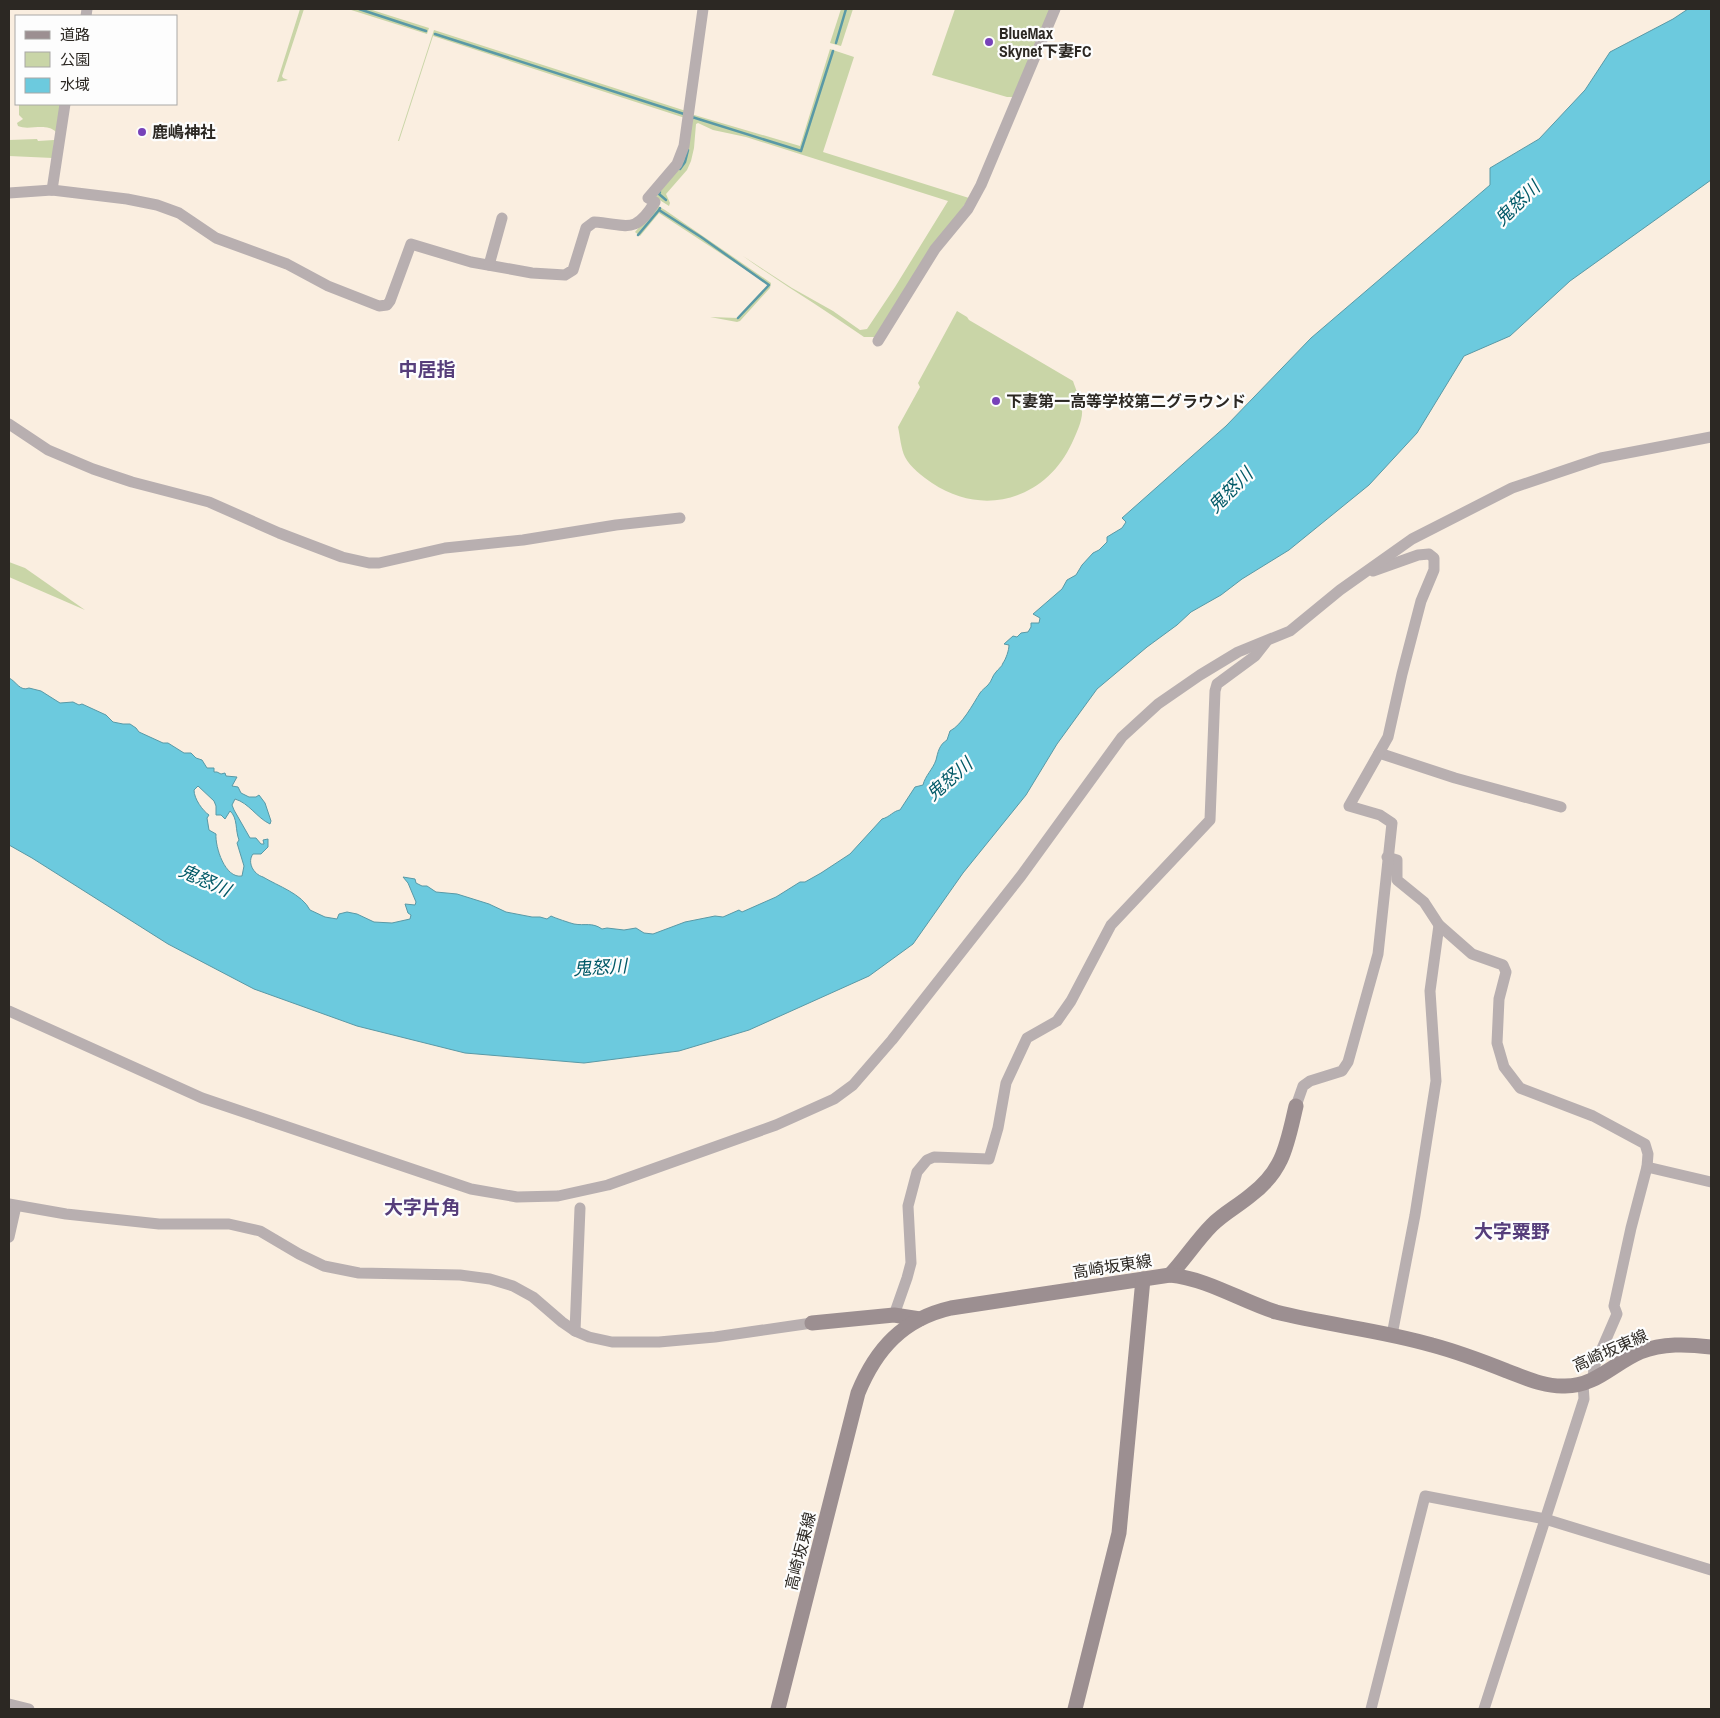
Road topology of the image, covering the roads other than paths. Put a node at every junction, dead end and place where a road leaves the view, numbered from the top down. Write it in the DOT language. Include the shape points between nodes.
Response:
graph roads {
  1 [pos="703,9"];
  2 [pos="1055,9"];
  3 [pos="65,105"];
  4 [pos="52,190"];
  5 [pos="9,193"];
  6 [pos="502,218"];
  7 [pos="489,265"];
  8 [pos="878,341"];
  9 [pos="9,424"];
  10 [pos="1711,437"];
  11 [pos="680,518"];
  12 [pos="1362,575"];
  13 [pos="1266,642"];
  14 [pos="1379,753"];
  15 [pos="1561,807"];
  16 [pos="1387,856"];
  17 [pos="1440,925"];
  18 [pos="9,1012"];
  19 [pos="1296,1106"];
  20 [pos="1646,1167"];
  21 [pos="1711,1182"];
  22 [pos="12,1205"];
  23 [pos="580,1208"];
  24 [pos="9,1237"];
  25 [pos="1170,1276"];
  26 [pos="1143,1279"];
  27 [pos="894,1315"];
  28 [pos="920,1319"];
  29 [pos="812,1324"];
  30 [pos="575,1331"];
  31 [pos="1392,1335"];
  32 [pos="1711,1346"];
  33 [pos="1588,1382"];
  34 [pos="1545,1519"];
  35 [pos="1711,1570"];
  36 [pos="9,1704"];
  37 [pos="29,1709"];
  38 [pos="778,1709"];
  39 [pos="1075,1709"];
  40 [pos="1370,1709"];
  41 [pos="1484,1709"];
  1 -- 7 [label="street" via="684,146 677,164 648,198 655,202 651,209 628,227 594,222 589,225 573,270 565,275"];
  2 -- 8 [label="street" via="981,185 968,208 935,249"];
  3 -- 4 [label="street"];
  4 -- 5 [label="street"];
  4 -- 7 [label="street" via="127,199 170,209 216,238 287,264 328,286 379,306 390,301 411,244"];
  6 -- 7 [label="street"];
  9 -- 11 [label="street" via="48,450 76,462 132,482 209,502 279,533 342,557 368,563 445,548"];
  10 -- 12 [label="street" via="1602,458 1512,488 1412,539"];
  12 -- 13 [label="street" via="1290,631"];
  12 -- 14 [label="street" via="1418,555 1429,554 1434,558 1434,570 1421,600 1388,737"];
  13 -- 18 [label="street" via="1238,652 1200,675 1158,704 1122,738 1021,876 853,1085 834,1099 776,1125 608,1185 558,1196 516,1197 471,1189 202,1098"];
  13 -- 27 [label="street" via="1255,656 1217,684 1210,820 1111,924 1072,1001 1057,1021 1027,1038 1006,1083 998,1128 988,1159 934,1157 917,1172 908,1206 911,1263"];
  14 -- 15 [label="street"];
  14 -- 16 [label="street" via="1349,806 1380,815 1392,823"];
  16 -- 17 [label="street" via="1397,860 1397,880 1424,902"];
  16 -- 19 [label="street" via="1378,954 1348,1062 1342,1071 1303,1086"];
  17 -- 20 [label="street" via="1472,954 1503,965 1506,972 1499,999 1497,1043 1504,1067 1520,1088 1593,1116 1645,1144 1648,1154"];
  17 -- 31 [label="street" via="1430,991 1436,1081"];
  19 -- 25 [label="main road" via="1286,1151 1276,1170 1251,1196 1210,1226"];
  20 -- 21 [label="street"];
  20 -- 33 [label="street" via="1614,1306 1617,1314"];
  22 -- 24 [label="street"];
  22 -- 30 [label="street" via="159,1224 229,1224 260,1231 324,1266 359,1273 460,1275 490,1279 533,1296"];
  23 -- 30 [label="street"];
  25 -- 26 [label="main road, 高崎坂東線"];
  25 -- 31 [label="main road, 高崎坂東線" via="1197,1281 1276,1312"];
  26 -- 28 [label="main road, 高崎坂東線" via="951,1308"];
  26 -- 39 [label="main road" via="1118,1533"];
  27 -- 28 [label="main road"];
  27 -- 29 [label="main road"];
  28 -- 38 [label="main road, 高崎坂東線" via="903,1329 878,1354 858,1393"];
  29 -- 30 [label="street" via="650,1342 612,1342"];
  31 -- 33 [label="main road, 高崎坂東線" via="1464,1355 1542,1383 1562,1386"];
  32 -- 33 [label="main road, 高崎坂東線" via="1682,1344 1650,1349"];
  33 -- 34 [label="street"];
  34 -- 35 [label="street"];
  34 -- 40 [label="street" via="1425,1496"];
  34 -- 41 [label="street"];
  36 -- 37 [label="street"];
}
